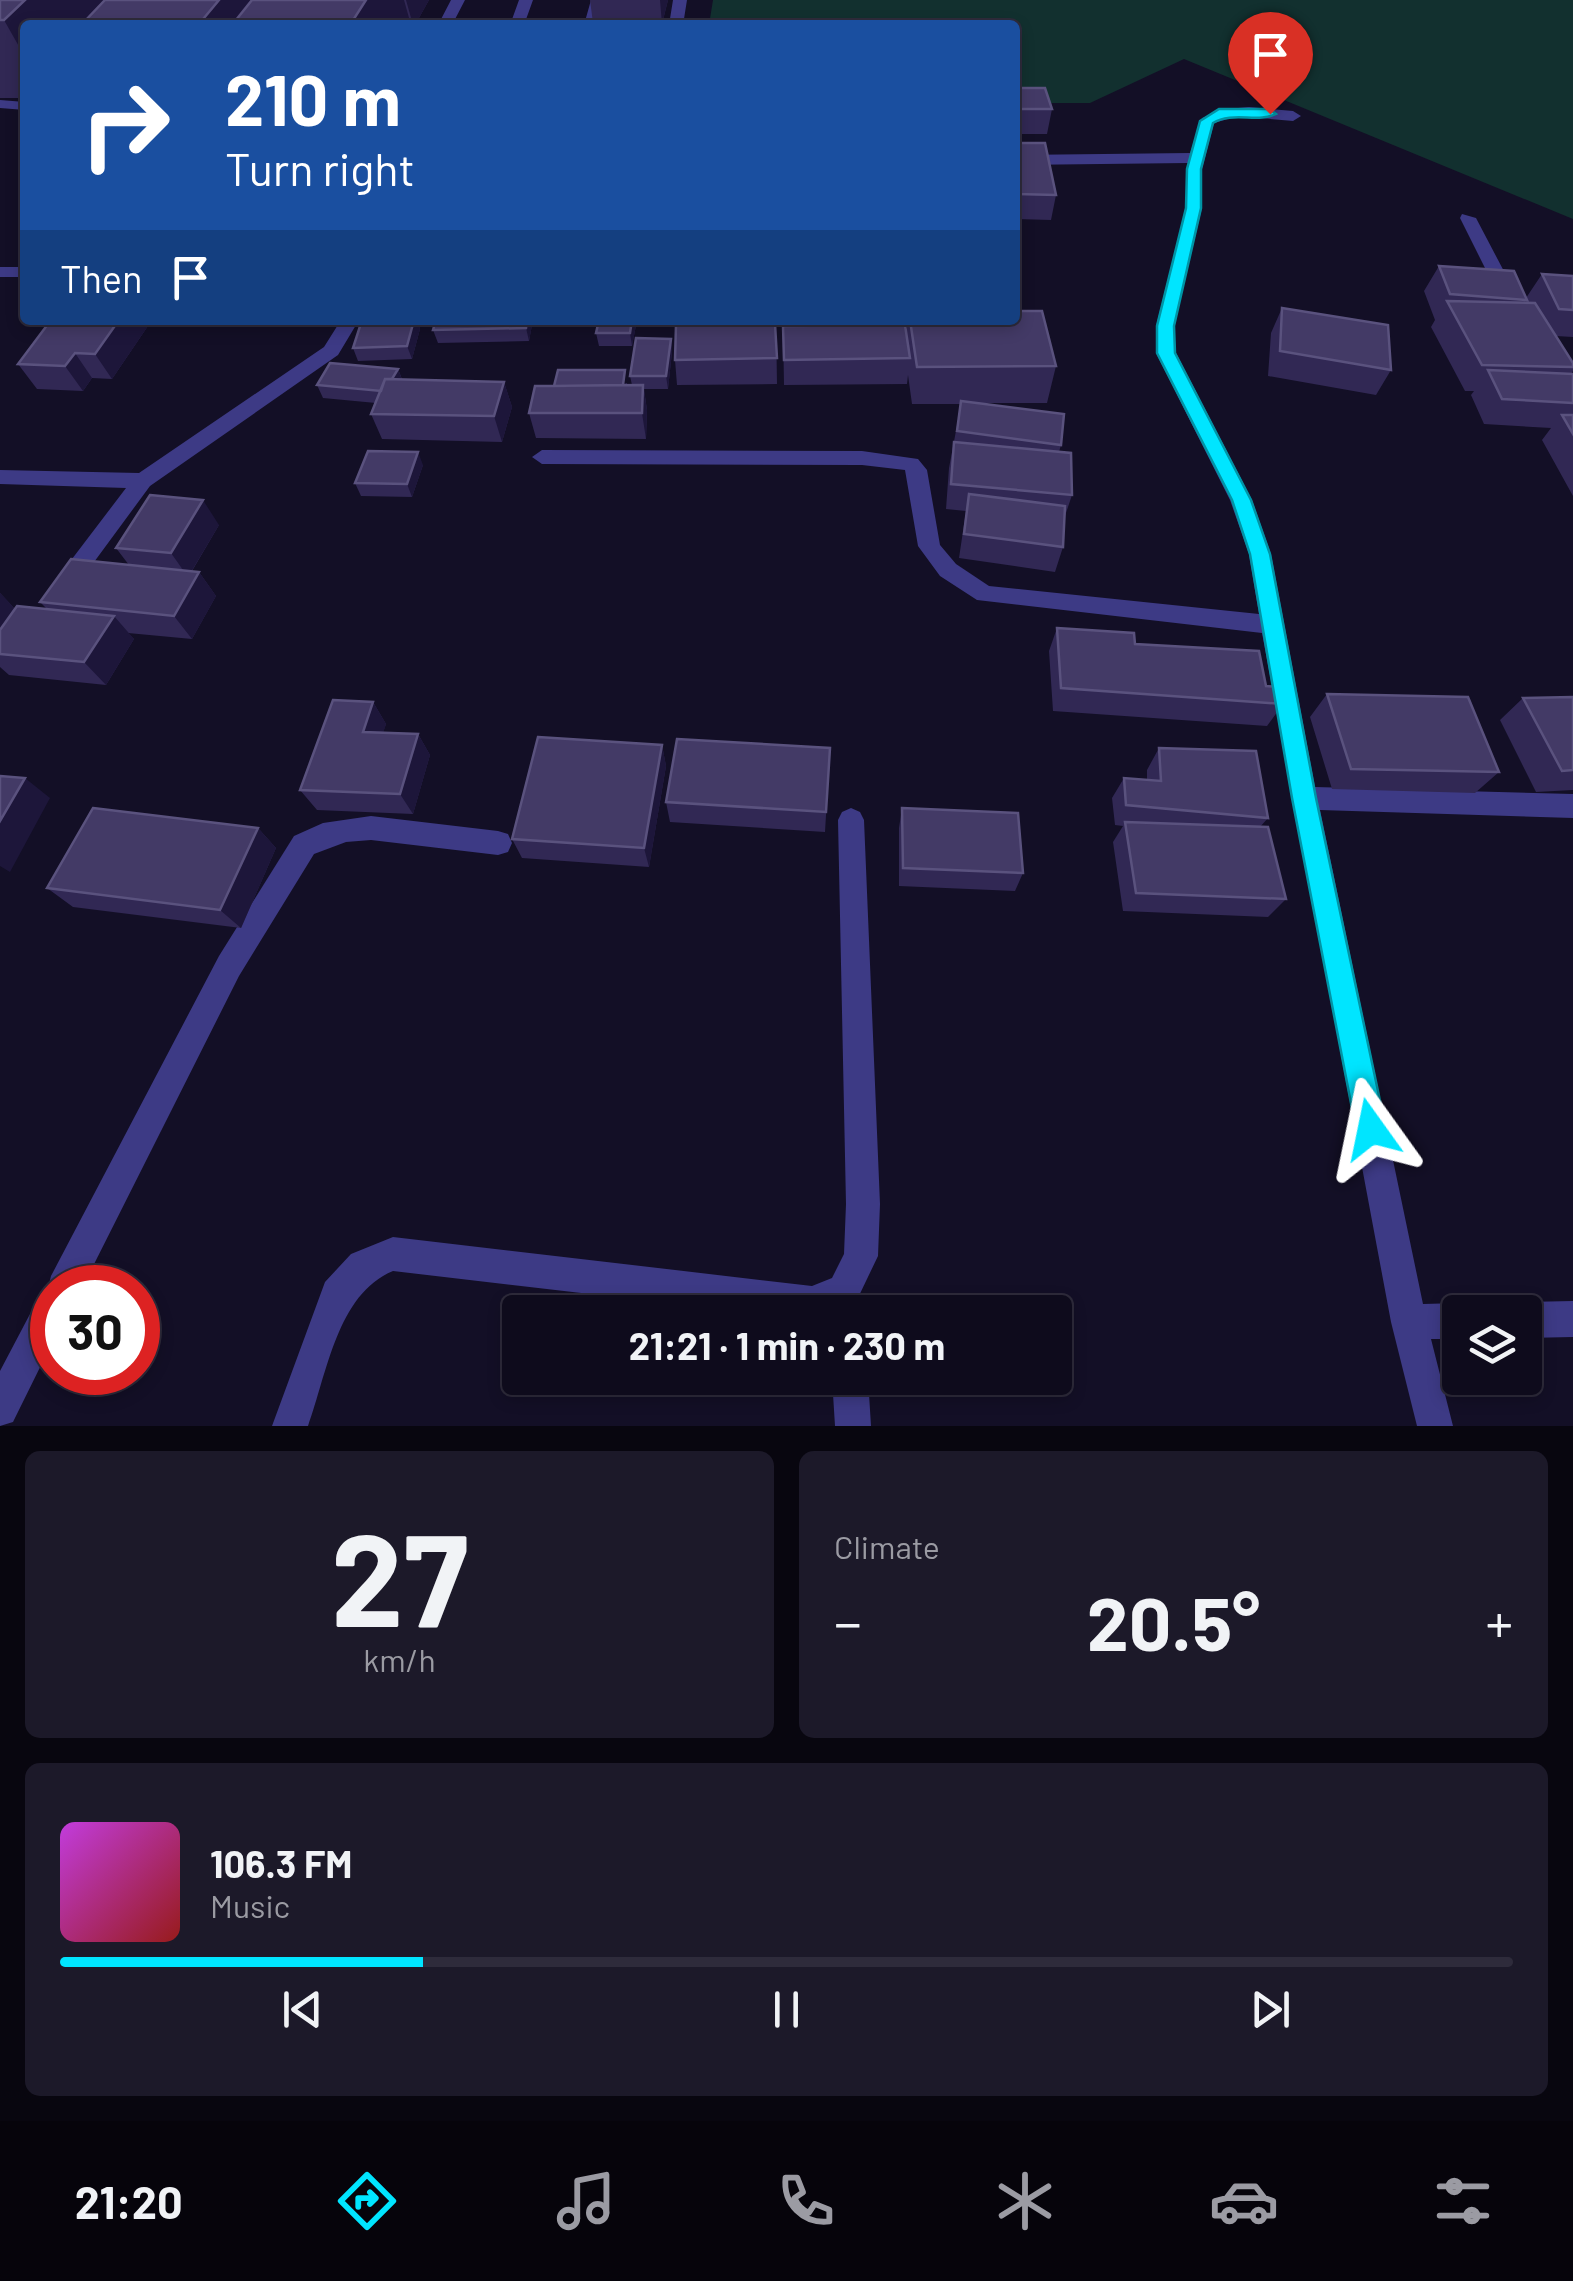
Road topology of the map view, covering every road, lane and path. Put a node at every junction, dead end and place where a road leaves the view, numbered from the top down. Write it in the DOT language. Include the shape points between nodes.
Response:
graph roads {
  1 [pos="1293,116"];
  2 [pos="1197,158"];
  3 [pos="1020,160"];
  4 [pos="1468,218"];
  5 [pos="1521,321"];
  6 [pos="347,325"];
  7 [pos="542,457"];
  8 [pos="0,477"];
  9 [pos="143,481"];
  10 [pos="48,607"];
  11 [pos="1273,625"];
  12 [pos="1304,798"];
  13 [pos="1573,806"];
  14 [pos="851,820"];
  15 [pos="498,843"];
  16 [pos="75,1265"];
  17 [pos="744,1295"];
  18 [pos="846,1295"];
  19 [pos="1573,1319"];
  20 [pos="1542,1320"];
  21 [pos="1442,1321"];
  22 [pos="1409,1322"];
  23 [pos="30,1351"];
  24 [pos="851,1395"];
  25 [pos="0,1409"];
  26 [pos="290,1426"];
  27 [pos="854,1426"];
  28 [pos="1435,1426"];
  1 -- 2 [label="street" via="1219,114 1207,121"];
  2 -- 3 [label="street"];
  2 -- 11 [label="street" via="1194,208 1165,326 1166,353 1242,500"];
  4 -- 5 [label="street"];
  6 -- 9 [label="street" via="331,351"];
  7 -- 11 [label="street" via="862,458 911,464 926,545 950,576 985,594"];
  8 -- 9 [label="street"];
  9 -- 10 [label="street"];
  11 -- 12 [label="street"];
  12 -- 13 [label="street"];
  12 -- 22 [label="street"];
  14 -- 18 [label="street" via="863,1204 861,1256"];
  15 -- 16 [label="street" via="346,826 320,832 304,845 229,966"];
  17 -- 26 [label="street" via="393,1254 362,1266 337,1294"];
  19 -- 20 [label="street"];
  21 -- 22 [label="street"];
  22 -- 28 [label="street"];
  23 -- 25 [label="street"];
  24 -- 27 [label="street"];
}
